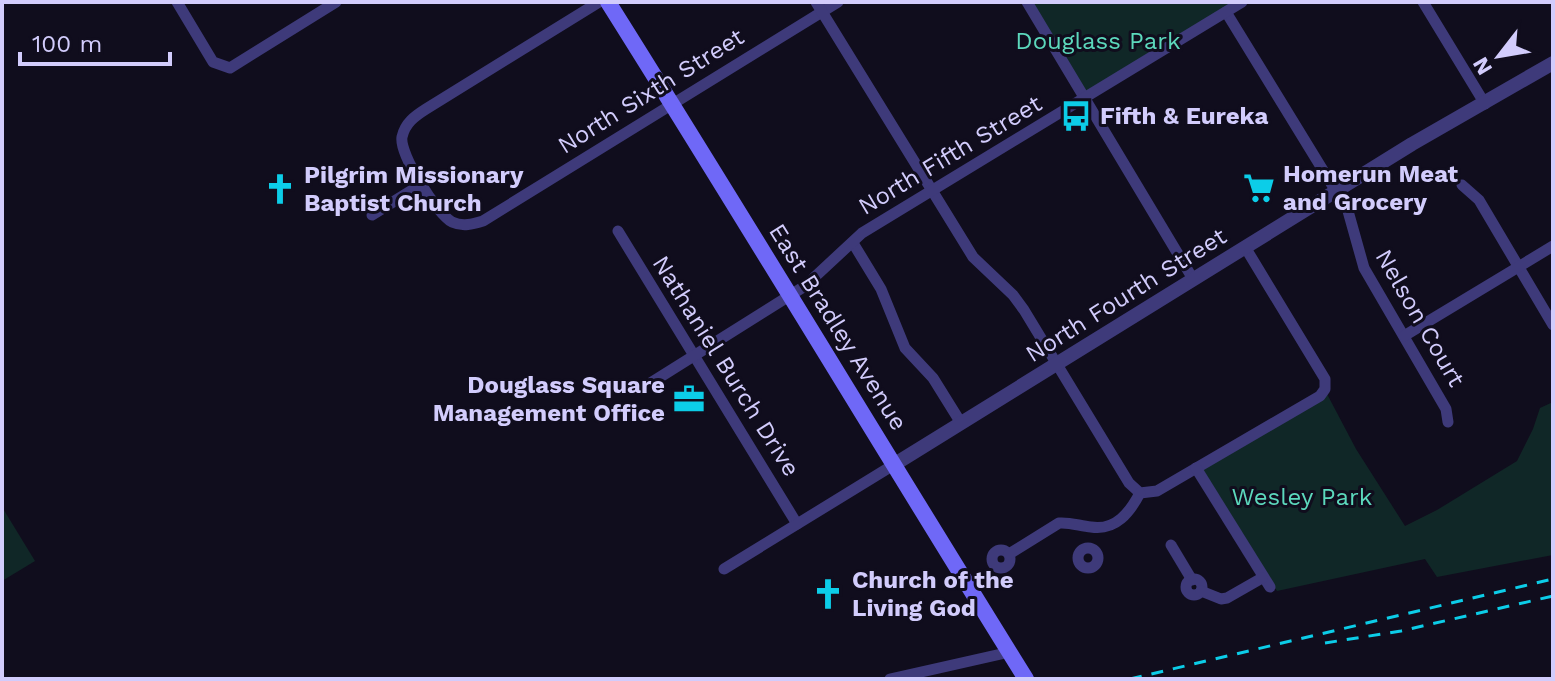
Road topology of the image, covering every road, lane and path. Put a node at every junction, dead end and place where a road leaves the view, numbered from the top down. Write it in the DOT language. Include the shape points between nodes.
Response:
graph roads {
  1 [pos="177,2"];
  2 [pos="336,2"];
  3 [pos="599,2"];
  4 [pos="608,2"];
  5 [pos="838,2"];
  6 [pos="1027,2"];
  7 [pos="1242,2"];
  8 [pos="1423,2"];
  9 [pos="819,7"];
  10 [pos="1226,12"];
  11 [pos="1553,63"];
  12 [pos="1084,99"];
  13 [pos="1485,104"];
  14 [pos="670,105"];
  15 [pos="422,184"];
  16 [pos="1462,185"];
  17 [pos="931,191"];
  18 [pos="1336,191"];
  19 [pos="372,215"];
  20 [pos="618,231"];
  21 [pos="853,243"];
  22 [pos="1553,246"];
  23 [pos="1245,247"];
  24 [pos="1519,266"];
  25 [pos="1193,279"];
  26 [pos="791,295"];
  27 [pos="1553,325"];
  28 [pos="1404,336"];
  29 [pos="694,355"];
  30 [pos="1057,363"];
  31 [pos="649,384"];
  32 [pos="1448,422"];
  33 [pos="961,423"];
  34 [pos="895,464"];
  35 [pos="1196,468"];
  36 [pos="1140,493"];
  37 [pos="797,524"];
  38 [pos="1094,528"];
  39 [pos="1171,545"];
  40 [pos="1090,549"];
  41 [pos="1009,554"];
  42 [pos="724,569"];
  43 [pos="1010,652"];
  44 [pos="890,679"];
  45 [pos="1026,679"];
  1 -- 2 [label="street" via="213,62 230,68"];
  3 -- 15 [label="street" via="412,118 402,141"];
  4 -- 14 [label="main road, East Bradley Avenue"];
  5 -- 9 [label="street, North Sixth Street"];
  6 -- 12 [label="street"];
  7 -- 10 [label="street, North Fifth Street"];
  8 -- 13 [label="street"];
  9 -- 14 [label="street, North Sixth Street"];
  9 -- 17 [label="street"];
  10 -- 12 [label="street, North Fifth Street"];
  10 -- 18 [label="street, Nelson Court"];
  11 -- 13 [label="street, North Fourth Street"];
  12 -- 17 [label="street, North Fifth Street"];
  12 -- 25 [label="street"];
  13 -- 18 [label="street, North Fourth Street"];
  14 -- 15 [label="street, North Sixth Street" via="483,221 451,221"];
  14 -- 26 [label="main road, East Bradley Avenue"];
  15 -- 19 [label="street"];
  16 -- 24 [label="street" via="1479,200"];
  17 -- 21 [label="street, North Fifth Street"];
  17 -- 30 [label="street" via="973,257 1013,295"];
  18 -- 23 [label="street, North Fourth Street"];
  18 -- 28 [label="street, Nelson Court" via="1352,221 1364,268"];
  20 -- 29 [label="street, Nathaniel Burch Drive"];
  21 -- 26 [label="street, North Fifth Street"];
  21 -- 33 [label="street" via="881,289 905,348 933,378"];
  22 -- 24 [label="street"];
  23 -- 25 [label="street, North Fourth Street"];
  23 -- 35 [label="street" via="1325,379 1325,389 1274,425"];
  24 -- 27 [label="street"];
  24 -- 28 [label="street"];
  25 -- 30 [label="street, North Fourth Street"];
  26 -- 29 [label="street, North Fifth Street"];
  26 -- 34 [label="main road, East Bradley Avenue"];
  28 -- 32 [label="street, Nelson Court" via="1446,409"];
  29 -- 31 [label="street, North Fifth Street"];
  29 -- 37 [label="street, Nathaniel Burch Drive"];
  30 -- 33 [label="street, North Fourth Street"];
  30 -- 36 [label="street"];
  33 -- 34 [label="street, North Fourth Street"];
  34 -- 37 [label="street, North Fourth Street"];
  34 -- 43 [label="main road, East Bradley Avenue"];
  35 -- 36 [label="street" via="1157,491"];
  35 -- 39 [label="street" via="1266,582 1227,598 1201,591 1195,596 1188,593 1186,585 1192,580"];
  36 -- 38 [label="street" via="1125,516"];
  37 -- 42 [label="street, North Fourth Street"];
  38 -- 40 [label="street"];
  38 -- 41 [label="street" via="1059,523"];
  43 -- 44 [label="street"];
  43 -- 45 [label="main road, East Bradley Avenue"];
}
